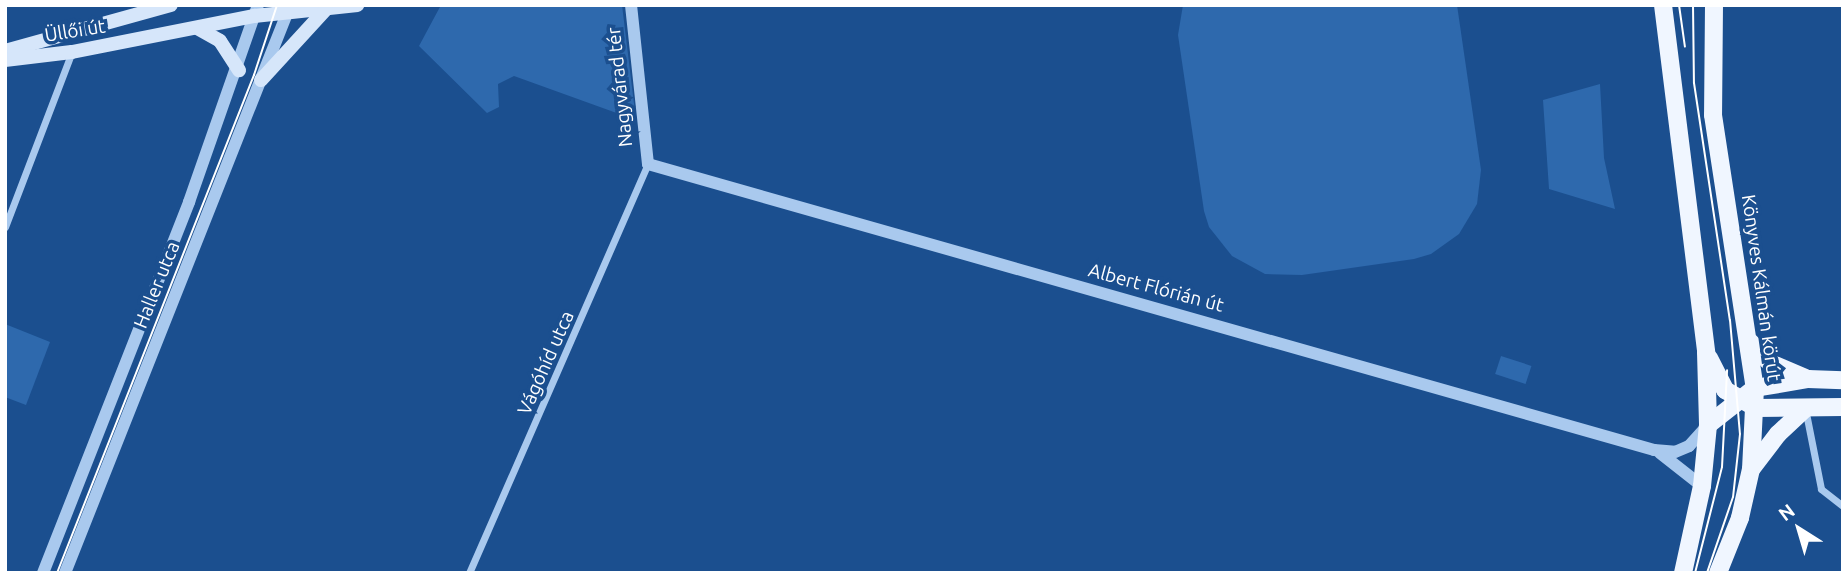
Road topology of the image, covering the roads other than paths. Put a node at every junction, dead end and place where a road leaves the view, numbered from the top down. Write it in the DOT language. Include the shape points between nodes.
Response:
graph roads {
  1 [pos="171,5"];
  2 [pos="357,5"];
  3 [pos="631,5"];
  4 [pos="1663,5"];
  5 [pos="1714,5"];
  6 [pos="288,9"];
  7 [pos="326,9"];
  8 [pos="256,11"];
  9 [pos="197,27"];
  10 [pos="5,51"];
  11 [pos="72,52"];
  12 [pos="5,60"];
  13 [pos="239,70"];
  14 [pos="261,80"];
  15 [pos="648,164"];
  16 [pos="5,228"];
  17 [pos="1750,342"];
  18 [pos="1706,352"];
  19 [pos="1808,379"];
  20 [pos="1843,380"];
  21 [pos="1755,388"];
  22 [pos="1736,400"];
  23 [pos="1755,408"];
  24 [pos="1843,408"];
  25 [pos="1805,409"];
  26 [pos="1708,425"];
  27 [pos="1654,450"];
  28 [pos="1751,469"];
  29 [pos="1702,486"];
  30 [pos="1843,506"];
  31 [pos="43,573"];
  32 [pos="65,573"];
  33 [pos="469,573"];
  34 [pos="1683,573"];
  35 [pos="1718,573"];
  1 -- 10 [label="main road, Üllői út"];
  2 -- 7 [label="main road, Üllői út"];
  3 -- 15 [label="street, Nagyvárad tér"];
  4 -- 18 [label="main road"];
  5 -- 17 [label="main road, Könyves Kálmán körút" via="1713,115"];
  6 -- 7 [label="main road, Üllői út"];
  6 -- 8 [label="main road, Üllői út"];
  6 -- 14 [label="street, Haller utca"];
  7 -- 14 [label="main road"];
  8 -- 9 [label="main road, Üllői út"];
  8 -- 13 [label="street, Haller utca"];
  9 -- 11 [label="main road, Üllői út"];
  9 -- 13 [label="main road" via="220,41"];
  11 -- 12 [label="main road, Üllői út"];
  11 -- 16 [label="street"];
  13 -- 31 [label="street, Haller utca"];
  14 -- 32 [label="street, Haller utca"];
  15 -- 27 [label="street, Albert Flórián út"];
  15 -- 33 [label="street, Vágóhíd utca"];
  17 -- 19 [label="main road" via="1777,368"];
  17 -- 21 [label="main road, Könyves Kálmán körút"];
  18 -- 22 [label="main road" via="1725,390"];
  18 -- 26 [label="main road"];
  19 -- 20 [label="main road"];
  19 -- 21 [label="main road"];
  21 -- 22 [label="main road"];
  21 -- 23 [label="main road, Könyves Kálmán körút"];
  22 -- 23 [label="main road"];
  22 -- 26 [label="main road"];
  23 -- 25 [label="main road"];
  23 -- 28 [label="main road, Könyves Kálmán körút"];
  24 -- 25 [label="main road"];
  25 -- 28 [label="main road"];
  25 -- 30 [label="street" via="1821,489"];
  26 -- 27 [label="street, Albert Flórián út" via="1689,446 1675,452"];
  26 -- 29 [label="main road"];
  27 -- 29 [label="street, Albert Flórián út" via="1686,469"];
  28 -- 35 [label="main road, Könyves Kálmán körút" via="1740,518"];
  29 -- 34 [label="main road"];
}
